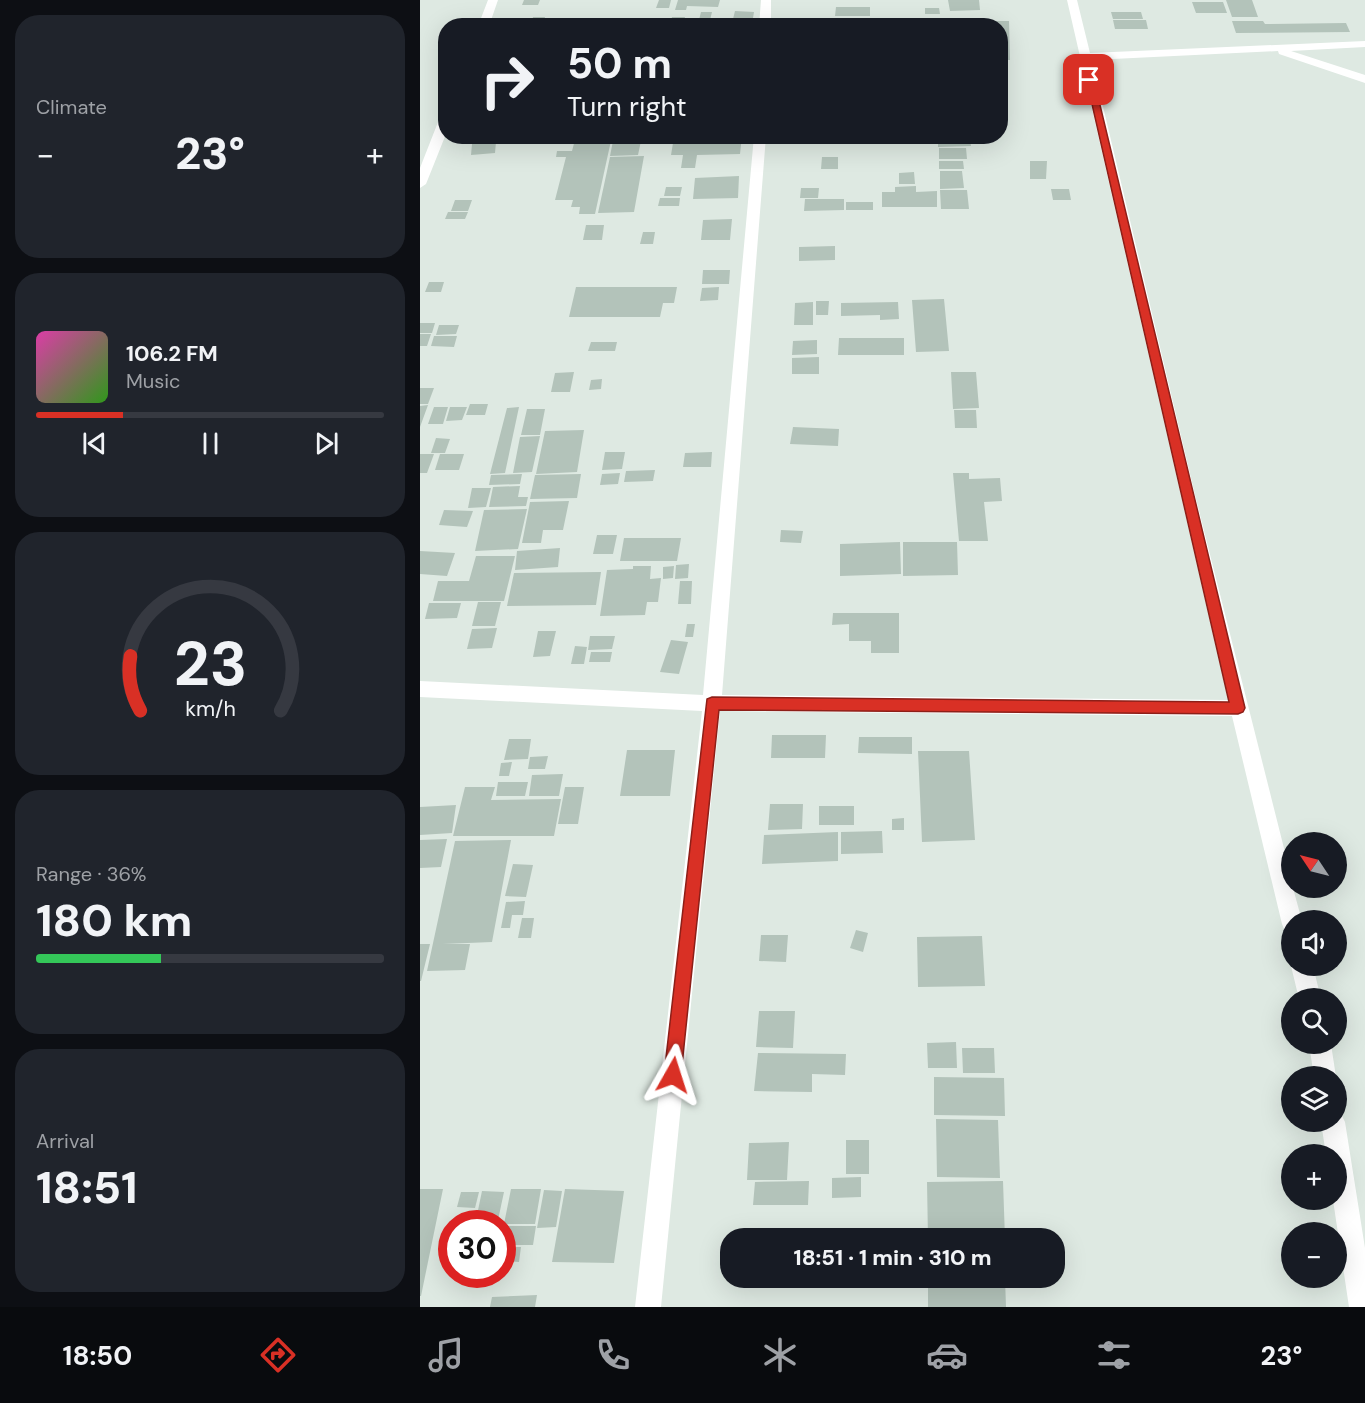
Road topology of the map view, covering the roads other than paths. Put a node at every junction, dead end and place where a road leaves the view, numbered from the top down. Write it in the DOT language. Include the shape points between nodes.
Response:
graph roads {
  1 [pos="493,0"];
  2 [pos="766,0"];
  3 [pos="1072,0"];
  4 [pos="486,18"];
  5 [pos="765,18"];
  6 [pos="1365,44"];
  7 [pos="1273,48"];
  8 [pos="1084,57"];
  9 [pos="1365,79"];
  10 [pos="438,130"];
  11 [pos="758,144"];
  12 [pos="426,149"];
  13 [pos="420,184"];
  14 [pos="420,689"];
  15 [pos="712,704"];
  16 [pos="1238,708"];
  17 [pos="1288,910"];
  18 [pos="1335,1132"];
  19 [pos="648,1307"];
  20 [pos="1362,1307"];
  1 -- 4 [label="street"];
  2 -- 5 [label="street"];
  3 -- 8 [label="street"];
  6 -- 7 [label="street"];
  7 -- 8 [label="street"];
  7 -- 9 [label="street"];
  8 -- 16 [label="street"];
  10 -- 12 [label="street"];
  11 -- 15 [label="street"];
  12 -- 13 [label="street"];
  14 -- 15 [label="street"];
  15 -- 16 [label="street"];
  15 -- 19 [label="street"];
  16 -- 17 [label="street"];
  18 -- 20 [label="street"];
}
